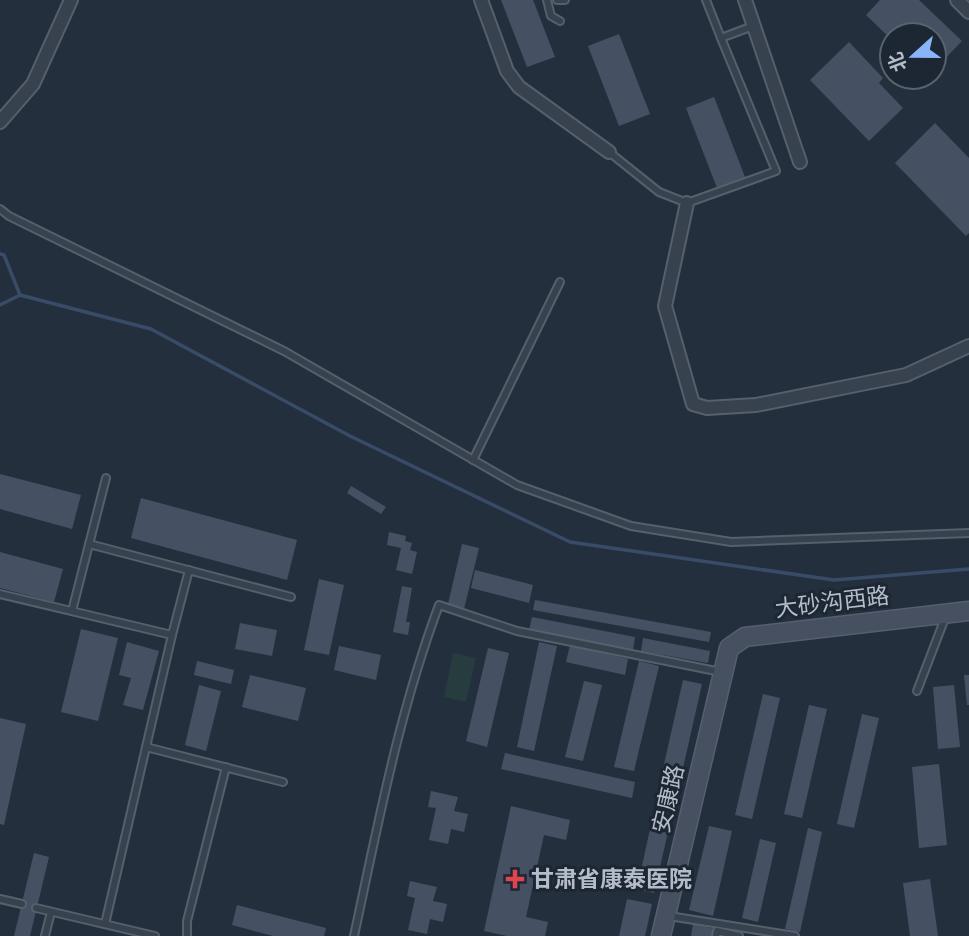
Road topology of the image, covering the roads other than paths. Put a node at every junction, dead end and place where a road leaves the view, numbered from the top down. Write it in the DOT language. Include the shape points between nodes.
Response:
graph roads {
  1 [pos="71,0"];
  2 [pos="481,0"];
  3 [pos="547,0"];
  4 [pos="557,0"];
  5 [pos="565,0"];
  6 [pos="706,0"];
  7 [pos="745,0"];
  8 [pos="957,0"];
  9 [pos="969,12"];
  10 [pos="560,21"];
  11 [pos="753,26"];
  12 [pos="721,38"];
  13 [pos="0,122"];
  14 [pos="609,152"];
  15 [pos="800,162"];
  16 [pos="687,203"];
  17 [pos="0,209"];
  18 [pos="560,282"];
  19 [pos="969,346"];
  20 [pos="473,460"];
  21 [pos="106,478"];
  22 [pos="969,533"];
  23 [pos="89,544"];
  24 [pos="189,570"];
  25 [pos="0,594"];
  26 [pos="291,597"];
  27 [pos="72,611"];
  28 [pos="969,611"];
  29 [pos="947,613"];
  30 [pos="172,635"];
  31 [pos="722,672"];
  32 [pos="917,691"];
  33 [pos="146,747"];
  34 [pos="226,767"];
  35 [pos="283,782"];
  36 [pos="0,899"];
  37 [pos="22,904"];
  38 [pos="36,908"];
  39 [pos="51,912"];
  40 [pos="666,915"];
  41 [pos="105,924"];
  42 [pos="45,936"];
  43 [pos="155,936"];
  44 [pos="187,936"];
  45 [pos="354,936"];
  46 [pos="661,936"];
  47 [pos="716,936"];
  48 [pos="739,936"];
  49 [pos="795,936"];
  1 -- 13 [label="street" via="33,85"];
  2 -- 14 [label="street" via="508,71 519,87"];
  3 -- 10 [label="lane" via="551,16"];
  4 -- 5 [label="lane"];
  6 -- 12 [label="lane"];
  7 -- 11 [label="street"];
  8 -- 9 [label="street"];
  11 -- 12 [label="lane"];
  11 -- 15 [label="street"];
  12 -- 16 [label="lane" via="776,171"];
  14 -- 16 [label="lane" via="659,192"];
  16 -- 19 [label="street" via="665,306 693,404 707,408 756,405 906,375"];
  17 -- 20 [label="lane" via="284,351"];
  18 -- 20 [label="lane"];
  20 -- 22 [label="lane" via="517,485 631,526 731,542"];
  21 -- 23 [label="lane"];
  23 -- 24 [label="lane"];
  23 -- 27 [label="lane"];
  24 -- 26 [label="lane"];
  24 -- 30 [label="lane"];
  25 -- 27 [label="lane"];
  27 -- 30 [label="lane"];
  28 -- 29 [label="street, 大砂沟西路"];
  29 -- 31 [label="street, 大砂沟西路" via="745,637 729,648"];
  29 -- 32 [label="lane"];
  30 -- 33 [label="lane"];
  31 -- 40 [label="street, 安康路"];
  31 -- 45 [label="lane" via="517,631 439,605 393,756"];
  33 -- 34 [label="lane"];
  33 -- 41 [label="lane"];
  34 -- 35 [label="lane"];
  34 -- 44 [label="lane"];
  36 -- 37 [label="lane"];
  38 -- 39 [label="lane"];
  39 -- 41 [label="lane"];
  39 -- 42 [label="lane"];
  40 -- 46 [label="street, 安康路"];
  40 -- 49 [label="lane"];
  41 -- 43 [label="lane"];
  47 -- 48 [label="lane" via="717,931"];
}
